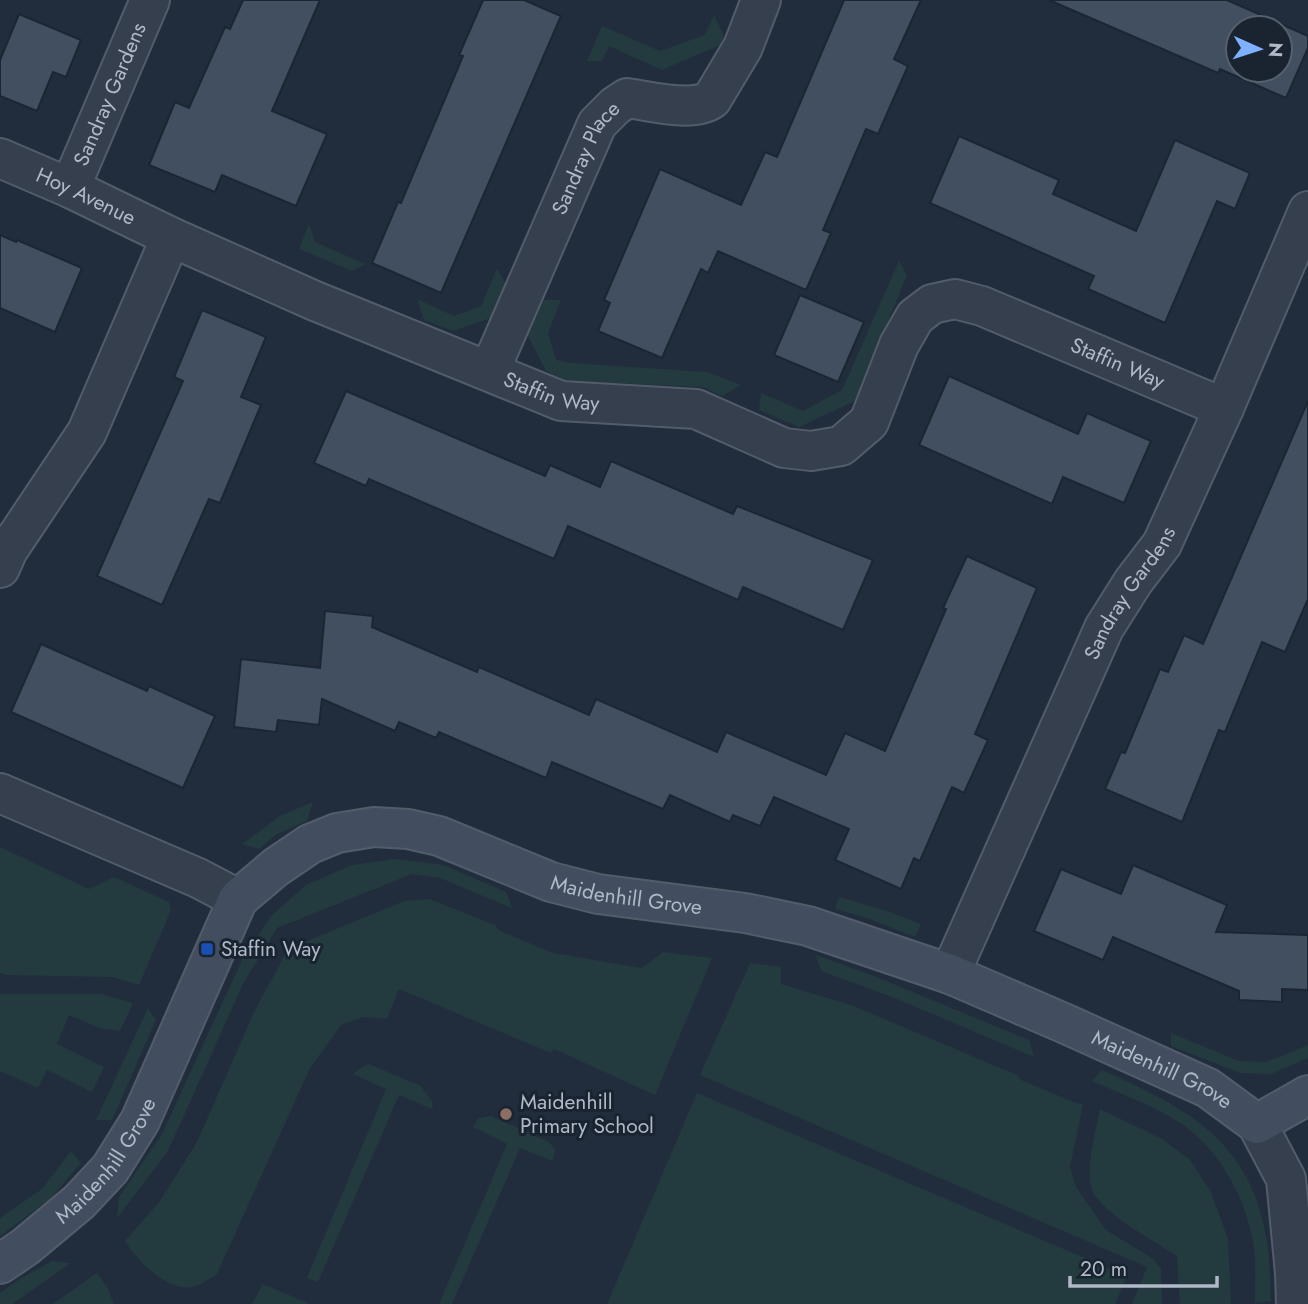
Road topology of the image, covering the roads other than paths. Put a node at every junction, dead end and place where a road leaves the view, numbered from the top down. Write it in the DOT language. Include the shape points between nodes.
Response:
graph roads {
  1 [pos="150,0"];
  2 [pos="761,0"];
  3 [pos="0,159"];
  4 [pos="69,188"];
  5 [pos="1308,211"];
  6 [pos="171,237"];
  7 [pos="490,370"];
  8 [pos="1224,408"];
  9 [pos="0,568"];
  10 [pos="0,793"];
  11 [pos="238,899"];
  12 [pos="950,975"];
  13 [pos="1308,1095"];
  14 [pos="1256,1124"];
  15 [pos="0,1264"];
  16 [pos="1296,1304"];
  1 -- 4 [label="street, Sandray Gardens"];
  2 -- 7 [label="street, Sandray Place" via="743,47 712,99 692,106 627,98 597,124"];
  3 -- 4 [label="street, Hoy Avenue"];
  4 -- 6 [label="street, Hoy Avenue"];
  5 -- 8 [label="street, Sandray Gardens"];
  6 -- 7 [label="street, Staffin Way" via="315,301"];
  6 -- 9 [label="street" via="87,432"];
  7 -- 8 [label="street, Staffin Way" via="561,401 696,408 784,448 831,448 841,446 869,422 915,317 932,304 955,299 982,306"];
  8 -- 12 [label="street, Sandray Gardens" via="1162,544 1104,628"];
  10 -- 11 [label="street"];
  11 -- 12 [label="street, Maidenhill Grove" via="310,844 337,833 374,827 408,830 461,843 551,882 598,894 808,926"];
  11 -- 15 [label="street, Maidenhill Grove" via="140,1121 110,1169 79,1202"];
  12 -- 14 [label="street, Maidenhill Grove" via="1208,1088"];
  13 -- 14 [label="street"];
  14 -- 16 [label="street, Maidenhill Grove" via="1286,1179"];
}
